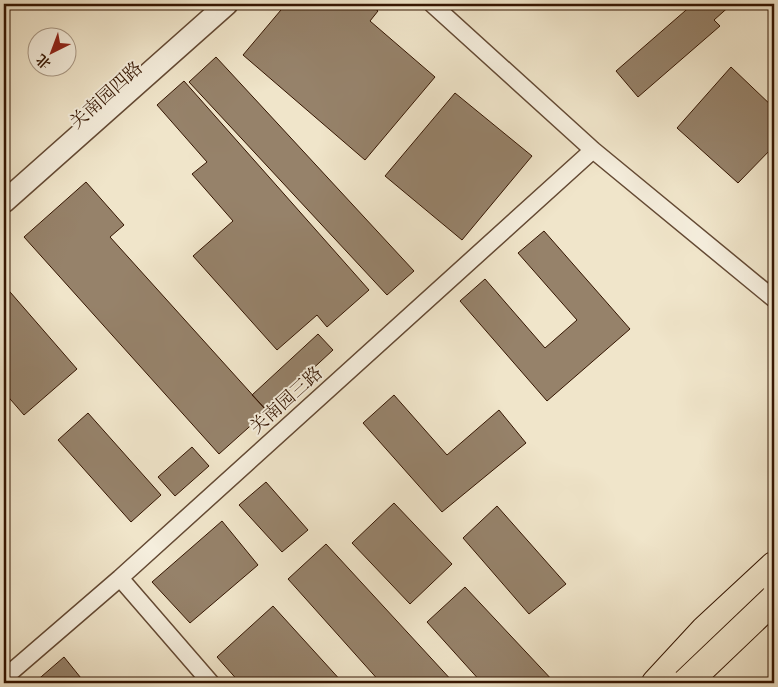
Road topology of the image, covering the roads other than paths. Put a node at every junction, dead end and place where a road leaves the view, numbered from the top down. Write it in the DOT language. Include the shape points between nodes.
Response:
graph roads {
  1 [pos="209,4"];
  2 [pos="227,4"];
  3 [pos="432,4"];
  4 [pos="593,150"];
  5 [pos="4,186"];
  6 [pos="4,202"];
  7 [pos="774,298"];
  8 [pos="774,566"];
  9 [pos="120,578"];
  10 [pos="774,599"];
  11 [pos="774,637"];
  12 [pos="4,678"];
  13 [pos="211,683"];
  14 [pos="656,683"];
  15 [pos="686,683"];
  16 [pos="725,683"];
  1 -- 5 [label="street, 关南园四路"];
  2 -- 6 [label="street"];
  3 -- 4 [label="street"];
  4 -- 7 [label="street"];
  4 -- 9 [label="street, 关南园三路"];
  8 -- 14 [label="highway" via="705,630"];
  9 -- 12 [label="street, 关南园三路"];
  9 -- 13 [label="street"];
  10 -- 15 [label="highway, bridge"];
  11 -- 16 [label="highway"];
}
